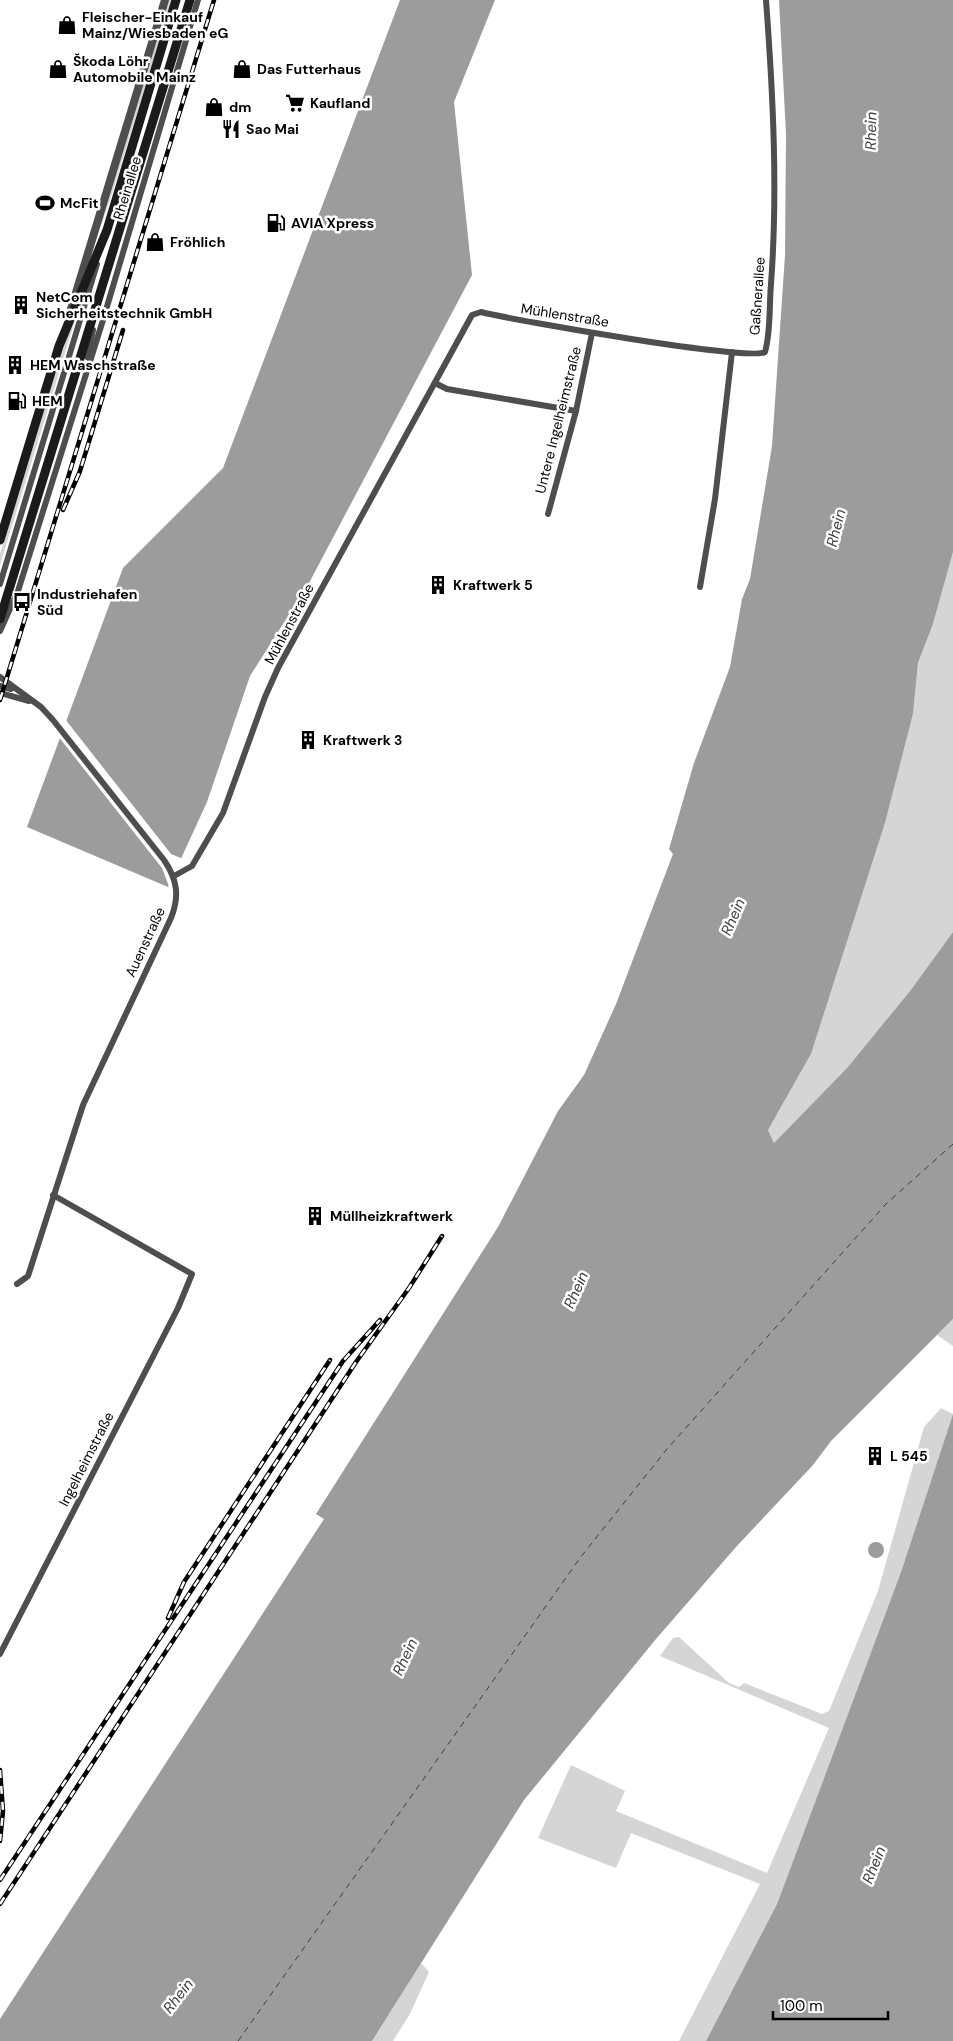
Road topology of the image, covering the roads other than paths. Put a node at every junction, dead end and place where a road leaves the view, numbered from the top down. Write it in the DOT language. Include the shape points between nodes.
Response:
graph roads {
  1 [pos="165,0"];
  2 [pos="176,0"];
  3 [pos="190,0"];
  4 [pos="198,0"];
  5 [pos="766,0"];
  6 [pos="107,230"];
  7 [pos="98,300"];
  8 [pos="592,333"];
  9 [pos="59,346"];
  10 [pos="732,352"];
  11 [pos="435,383"];
  12 [pos="82,385"];
  13 [pos="576,411"];
  14 [pos="548,514"];
  15 [pos="0,540"];
  16 [pos="0,584"];
  17 [pos="700,587"];
  18 [pos="0,619"];
  19 [pos="0,630"];
  20 [pos="0,677"];
  21 [pos="0,686"];
  22 [pos="17,690"];
  23 [pos="1,694"];
  24 [pos="35,703"];
  25 [pos="174,876"];
  26 [pos="53,1194"];
  27 [pos="17,1284"];
  28 [pos="0,1654"];
  1 -- 9 [label="street, Rheinallee"];
  2 -- 6 [label="main road, Rheinallee"];
  3 -- 7 [label="main road, Rheinallee"];
  4 -- 12 [label="street, Rheinallee"];
  5 -- 10 [label="street, Gaßnerallee" via="774,131 774,206 766,349 758,355"];
  6 -- 9 [label="main road, Rheinallee"];
  6 -- 16 [label="street, Rheinallee"];
  7 -- 12 [label="street, Rheinallee"];
  7 -- 18 [label="main road, Rheinallee"];
  8 -- 10 [label="street, Mühlenstraße"];
  8 -- 11 [label="street, Mühlenstraße" via="475,313"];
  8 -- 13 [label="street, Untere Ingelheimstraße"];
  9 -- 15 [label="main road, Rheinallee"];
  10 -- 17 [label="street" via="715,500"];
  11 -- 13 [label="street" via="447,390"];
  11 -- 25 [label="street, Mühlenstraße" via="278,668 231,794 212,834 192,866"];
  12 -- 19 [label="street, Rheinallee" via="18,591"];
  13 -- 14 [label="street, Untere Ingelheimstraße"];
  20 -- 22 [label="street, Auenstraße"];
  21 -- 22 [label="street, Auenstraße"];
  22 -- 24 [label="street, Auenstraße"];
  23 -- 24 [label="street, Auenstraße"];
  24 -- 25 [label="street, Auenstraße" via="57,725"];
  25 -- 26 [label="street, Auenstraße" via="177,897 173,913 86,1097"];
  26 -- 27 [label="street, Auenstraße" via="28,1276"];
  26 -- 28 [label="street, Ingelheimstraße" via="192,1274 178,1308"];
}
